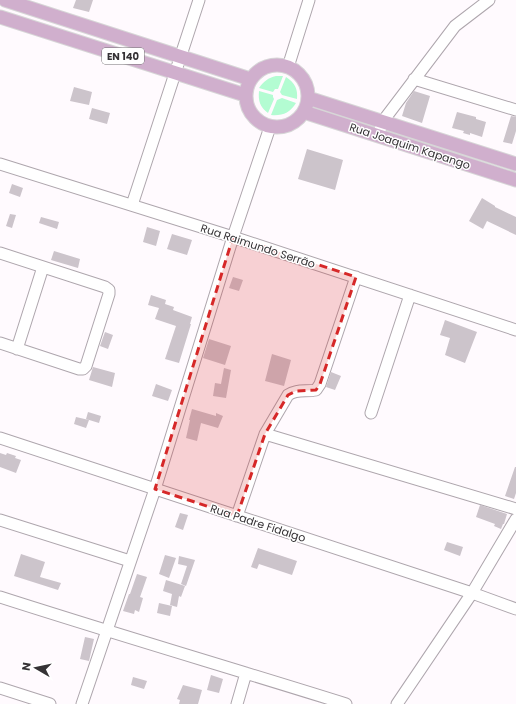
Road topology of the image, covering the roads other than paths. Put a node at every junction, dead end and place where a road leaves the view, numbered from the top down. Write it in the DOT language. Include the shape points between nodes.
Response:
graph roads {
  1 [pos="5,0"];
  2 [pos="199,0"];
  3 [pos="309,0"];
  4 [pos="488,0"];
  5 [pos="0,16"];
  6 [pos="78,23"];
  7 [pos="72,40"];
  8 [pos="181,56"];
  9 [pos="288,67"];
  10 [pos="175,74"];
  11 [pos="250,79"];
  12 [pos="414,80"];
  13 [pos="245,95"];
  14 [pos="308,98"];
  15 [pos="516,110"];
  16 [pos="304,112"];
  17 [pos="383,121"];
  18 [pos="270,127"];
  19 [pos="378,136"];
  20 [pos="482,153"];
  21 [pos="0,164"];
  22 [pos="516,164"];
  23 [pos="476,167"];
  24 [pos="516,180"];
  25 [pos="132,205"];
  26 [pos="233,237"];
  27 [pos="0,253"];
  28 [pos="43,267"];
  29 [pos="356,277"];
  30 [pos="410,295"];
  31 [pos="516,330"];
  32 [pos="0,343"];
  33 [pos="17,348"];
  34 [pos="371,413"];
  35 [pos="265,434"];
  36 [pos="0,438"];
  37 [pos="155,488"];
  38 [pos="516,509"];
  39 [pos="237,516"];
  40 [pos="0,520"];
  41 [pos="514,525"];
  42 [pos="130,561"];
  43 [pos="472,593"];
  44 [pos="0,597"];
  45 [pos="516,609"];
  46 [pos="107,631"];
  47 [pos="246,673"];
  48 [pos="0,688"];
  49 [pos="50,704"];
  50 [pos="82,704"];
  51 [pos="237,704"];
  52 [pos="346,704"];
  53 [pos="397,704"];
  1 -- 6 [label="main road, EN 140"];
  2 -- 8 [label="street"];
  3 -- 9 [label="street"];
  4 -- 12 [label="street" via="455,26"];
  5 -- 7 [label="main road, EN 140"];
  6 -- 7 [label="main road"];
  6 -- 8 [label="main road, EN 140"];
  7 -- 10 [label="main road, EN 140"];
  8 -- 10 [label="street"];
  8 -- 11 [label="main road, EN 140"];
  9 -- 11 [label="main road" via="267,66"];
  9 -- 14 [label="main road" via="303,79"];
  10 -- 13 [label="main road, EN 140"];
  10 -- 25 [label="street"];
  11 -- 13 [label="main road"];
  12 -- 15 [label="street"];
  12 -- 17 [label="street"];
  13 -- 18 [label="main road" via="252,116"];
  14 -- 16 [label="main road"];
  14 -- 17 [label="main road, Rua Joaquim Kapango"];
  16 -- 18 [label="main road" via="298,120 289,125 280,128"];
  16 -- 19 [label="main road, Rua Joaquim Kapango"];
  17 -- 19 [label="street"];
  17 -- 20 [label="main road, Rua Joaquim Kapango"];
  18 -- 26 [label="street"];
  19 -- 23 [label="main road, Rua Joaquim Kapango"];
  20 -- 22 [label="main road, Rua Joaquim Kapango"];
  20 -- 23 [label="main road"];
  21 -- 25 [label="street, Rua Raimundo Serrão"];
  23 -- 24 [label="main road, Rua Joaquim Kapango"];
  25 -- 26 [label="street, Rua Raimundo Serrão"];
  26 -- 29 [label="street, Rua Raimundo Serrão"];
  26 -- 37 [label="street"];
  27 -- 28 [label="street"];
  28 -- 33 [label="street"];
  28 -- 33 [label="street" via="105,287 110,294 83,369"];
  29 -- 30 [label="street, Rua Raimundo Serrão"];
  29 -- 35 [label="street" via="320,384 316,390 296,391 288,395"];
  30 -- 31 [label="street, Rua Raimundo Serrão"];
  30 -- 34 [label="street"];
  32 -- 33 [label="street"];
  35 -- 38 [label="street"];
  35 -- 39 [label="street"];
  36 -- 37 [label="street, Rua Padre Fidalgo"];
  37 -- 39 [label="street, Rua Padre Fidalgo"];
  37 -- 42 [label="street"];
  39 -- 43 [label="street, Rua Padre Fidalgo"];
  40 -- 42 [label="street"];
  41 -- 43 [label="street"];
  42 -- 46 [label="street"];
  43 -- 45 [label="street, Rua Padre Fidalgo"];
  43 -- 53 [label="street"];
  44 -- 46 [label="street"];
  46 -- 47 [label="street"];
  46 -- 50 [label="street"];
  47 -- 51 [label="street"];
  47 -- 52 [label="street"];
  48 -- 49 [label="street"];
}
